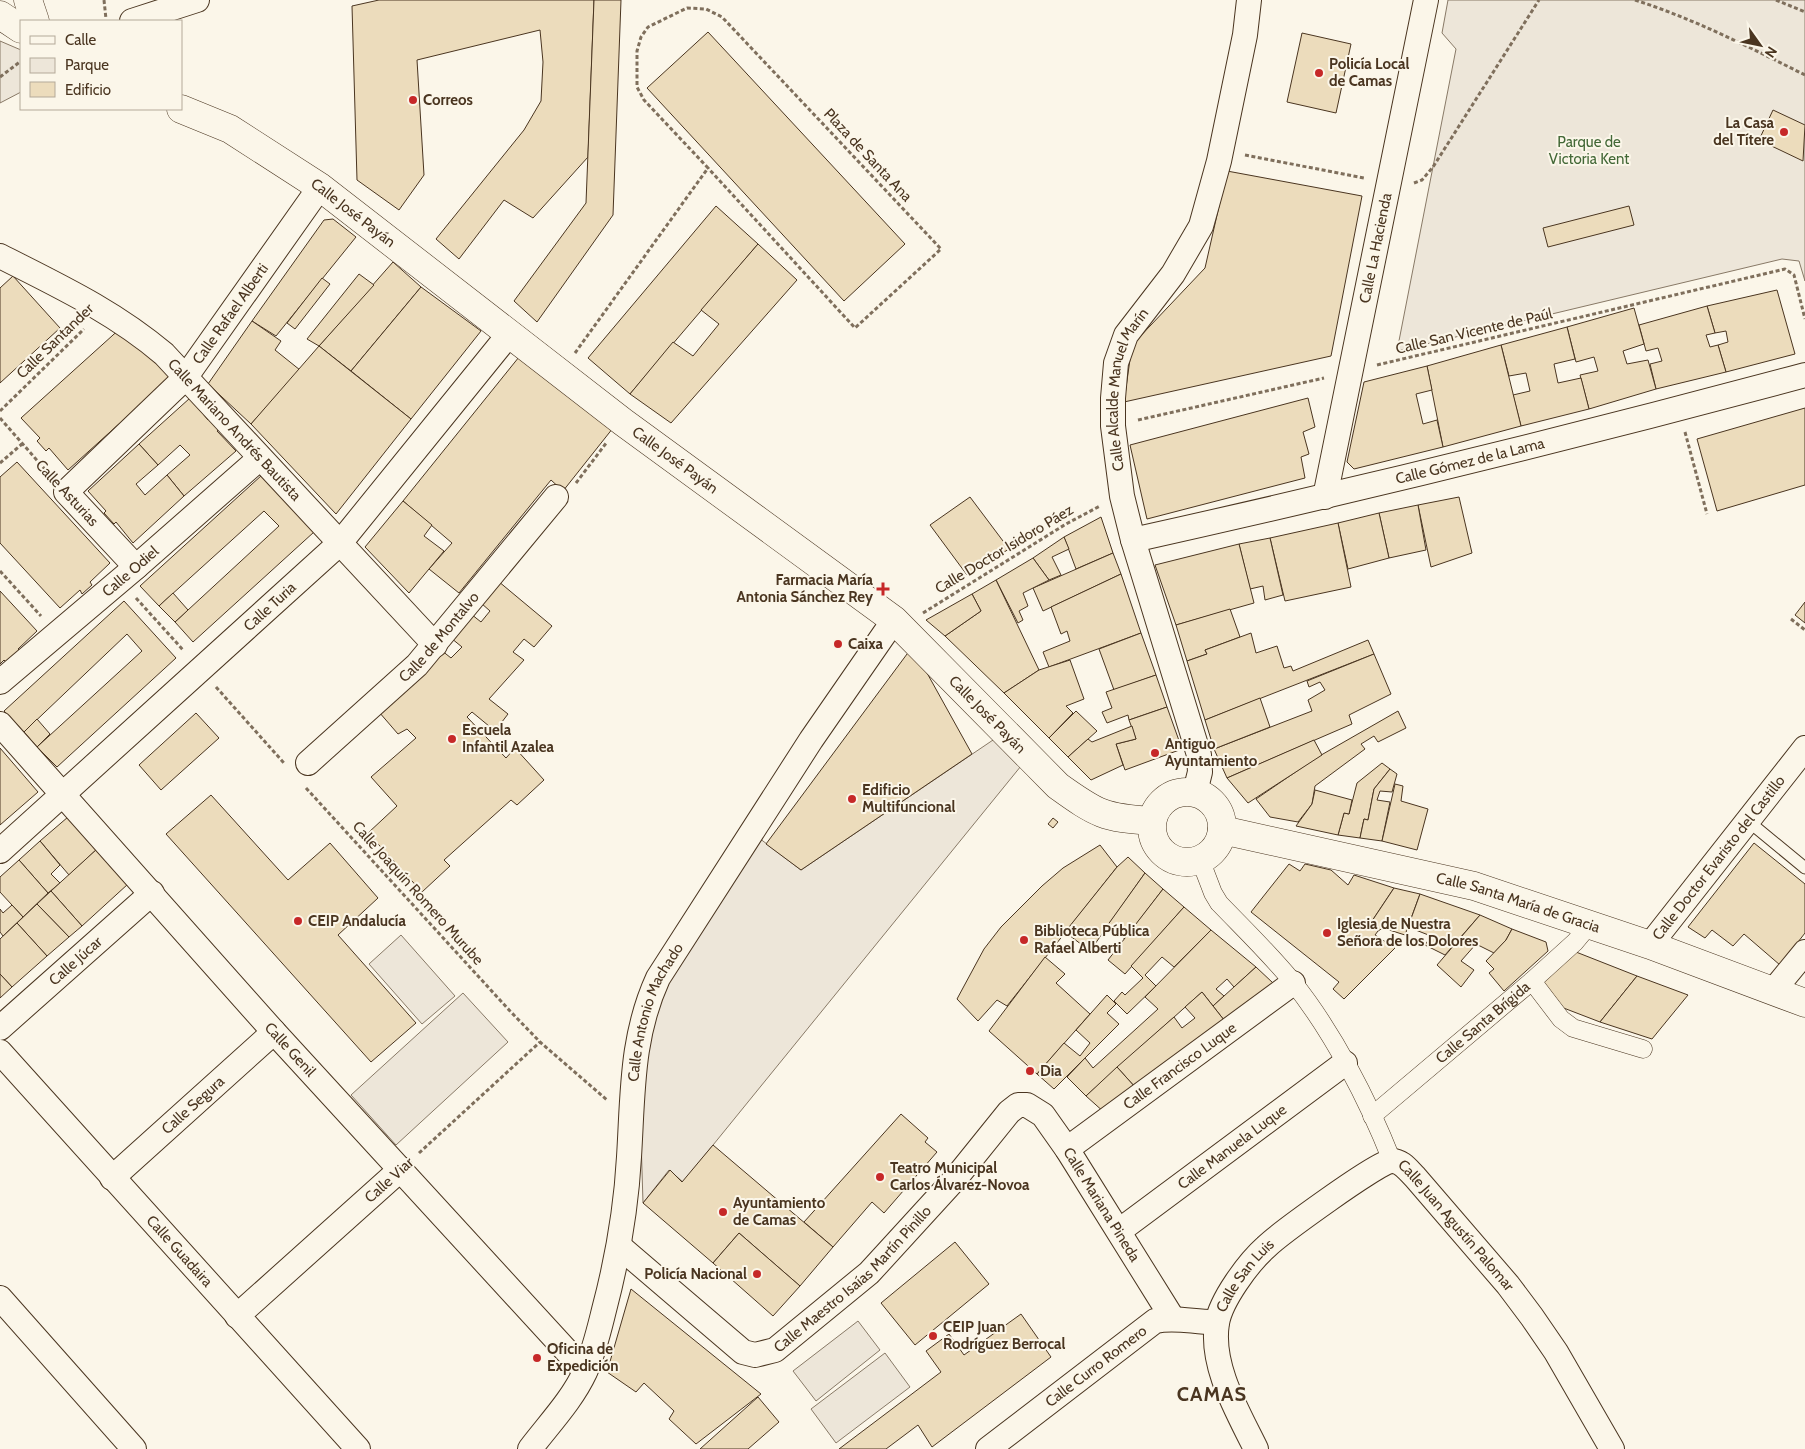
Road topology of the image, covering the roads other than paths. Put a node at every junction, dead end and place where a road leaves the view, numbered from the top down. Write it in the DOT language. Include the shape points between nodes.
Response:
graph roads {
  1 [pos="28,0"];
  2 [pos="196,0"];
  3 [pos="1249,0"];
  4 [pos="1426,0"];
  5 [pos="0,15"];
  6 [pos="35,20"];
  7 [pos="135,20"];
  8 [pos="20,28"];
  9 [pos="182,109"];
  10 [pos="320,187"];
  11 [pos="0,256"];
  12 [pos="510,334"];
  13 [pos="1805,375"];
  14 [pos="185,378"];
  15 [pos="260,458"];
  16 [pos="66,492"];
  17 [pos="556,497"];
  18 [pos="1325,497"];
  19 [pos="1133,540"];
  20 [pos="340,543"];
  21 [pos="128,574"];
  22 [pos="898,624"];
  23 [pos="435,645"];
  24 [pos="0,682"];
  25 [pos="0,724"];
  26 [pos="1805,748"];
  27 [pos="299,771"];
  28 [pos="1196,792"];
  29 [pos="63,793"];
  30 [pos="1748,821"];
  31 [pos="1152,822"];
  32 [pos="1222,830"];
  33 [pos="0,851"];
  34 [pos="1200,859"];
  35 [pos="1805,868"];
  36 [pos="152,893"];
  37 [pos="1590,924"];
  38 [pos="1650,945"];
  39 [pos="1805,952"];
  40 [pos="1532,981"];
  41 [pos="1293,983"];
  42 [pos="1773,991"];
  43 [pos="1805,1003"];
  44 [pos="0,1028"];
  45 [pos="274,1032"];
  46 [pos="1643,1049"];
  47 [pos="0,1052"];
  48 [pos="1345,1063"];
  49 [pos="1018,1106"];
  50 [pos="1372,1116"];
  51 [pos="1067,1149"];
  52 [pos="1392,1161"];
  53 [pos="401,1169"];
  54 [pos="112,1178"];
  55 [pos="1119,1231"];
  56 [pos="620,1247"];
  57 [pos="0,1298"];
  58 [pos="237,1316"];
  59 [pos="1173,1319"];
  60 [pos="1217,1322"];
  61 [pos="585,1371"];
  62 [pos="991,1448"];
  63 [pos="134,1449"];
  64 [pos="358,1449"];
  65 [pos="530,1449"];
  66 [pos="1256,1449"];
  67 [pos="1612,1449"];
  1 -- 6 [label="street"];
  2 -- 7 [label="street"];
  3 -- 19 [label="street, Calle Alcalde Manuel Marín" via="1245,34 1206,213 1194,240 1166,285 1126,335 1116,363 1113,426 1122,496"];
  4 -- 18 [label="street, Calle La Hacienda"];
  5 -- 8 [label="street"];
  9 -- 10 [label="street, Calle José Payán" via="230,129"];
  10 -- 12 [label="street, Calle José Payán"];
  10 -- 14 [label="street, Calle Rafael Alberti"];
  11 -- 14 [label="street, Calle Mariano Andrés Bautista" via="104,309 142,335"];
  12 -- 20 [label="street, Calle Turia"];
  12 -- 22 [label="street, Calle José Payán" via="623,422"];
  13 -- 18 [label="street, Calle Gómez de la Lama"];
  14 -- 15 [label="street, Calle Mariano Andrés Bautista"];
  14 -- 16 [label="street, Calle Rafael Alberti"];
  15 -- 20 [label="street, Calle Mariano Andrés Bautista"];
  15 -- 21 [label="street, Calle Odiel"];
  16 -- 21 [label="street, Calle Asturias"];
  17 -- 23 [label="street, Calle de Montalvo"];
  18 -- 19 [label="street, Calle Gómez de la Lama"];
  19 -- 28 [label="street, Calle Alcalde Manuel Marín" via="1199,754"];
  20 -- 23 [label="street, Calle Mariano Andrés Bautista"];
  20 -- 29 [label="street, Calle Turia"];
  21 -- 24 [label="street, Calle Odiel"];
  22 -- 31 [label="street, Calle José Payán" via="1058,786 1089,809 1103,815"];
  22 -- 56 [label="street, Calle Antonio Machado" via="806,748 658,978 647,1001 638,1032"];
  23 -- 27 [label="street, Calle de Montalvo"];
  25 -- 29 [label="street, Calle Genil"];
  26 -- 30 [label="street, Calle Doctor Evaristo del Castillo"];
  28 -- 31 [label="street" via="1167,797"];
  28 -- 32 [label="street" via="1218,810"];
  29 -- 33 [label="street, Calle Turia"];
  29 -- 36 [label="street, Calle Genil"];
  30 -- 35 [label="lane"];
  30 -- 38 [label="street, Calle Doctor Evaristo del Castillo"];
  31 -- 34 [label="street" via="1152,832 1161,851 1179,861"];
  32 -- 34 [label="street" via="1215,848"];
  32 -- 37 [label="street, Calle Santa María de Gracia" via="1465,883"];
  34 -- 41 [label="street, Calle Juan Agustín Palomar" via="1219,903"];
  36 -- 44 [label="street, Calle Júcar"];
  36 -- 45 [label="street, Calle Genil"];
  37 -- 38 [label="street, Calle Santa María de Gracia"];
  37 -- 40 [label="street, Calle Santa Brígida"];
  38 -- 42 [label="street, Calle Santa María de Gracia"];
  39 -- 42 [label="street"];
  40 -- 46 [label="street" via="1561,1019 1573,1028"];
  40 -- 50 [label="street, Calle Santa Brígida"];
  41 -- 48 [label="street, Calle Juan Agustín Palomar"];
  41 -- 51 [label="street, Calle Francisco Luque"];
  42 -- 43 [label="street, Calle Santa María de Gracia"];
  45 -- 53 [label="street, Calle Genil"];
  45 -- 54 [label="street, Calle Segura"];
  47 -- 54 [label="street, Calle Guadaira"];
  48 -- 50 [label="street, Calle Juan Agustín Palomar"];
  48 -- 55 [label="street, Calle Manuela Luque"];
  49 -- 51 [label="street, Calle Mariana Pineda" via="1036,1109"];
  49 -- 56 [label="street, Calle Maestro Isaías Martín Pinillo" via="1000,1122 955,1179 869,1273 820,1315 775,1350 765,1354 743,1352"];
  50 -- 52 [label="street, Calle Juan Agustín Palomar"];
  51 -- 55 [label="street, Calle Mariana Pineda"];
  52 -- 60 [label="street, Calle San Luis" via="1365,1174 1266,1246 1245,1271"];
  52 -- 67 [label="street, Calle Juan Agustín Palomar" via="1404,1166 1415,1177 1508,1285 1556,1352"];
  53 -- 58 [label="street, Calle Viar"];
  53 -- 61 [label="street, Calle Genil"];
  54 -- 58 [label="street, Calle Guadaira"];
  55 -- 59 [label="street, Calle Mariana Pineda"];
  56 -- 61 [label="street, Calle Antonio Machado"];
  57 -- 63 [label="street"];
  58 -- 64 [label="street, Calle Guadaira"];
  59 -- 60 [label="street, Calle Curro Romero"];
  59 -- 62 [label="street, Calle Curro Romero" via="1155,1321"];
  60 -- 66 [label="street, Calle San Luis" via="1221,1366 1230,1395"];
  61 -- 65 [label="street, Calle Antonio Machado" via="568,1400"];
}
